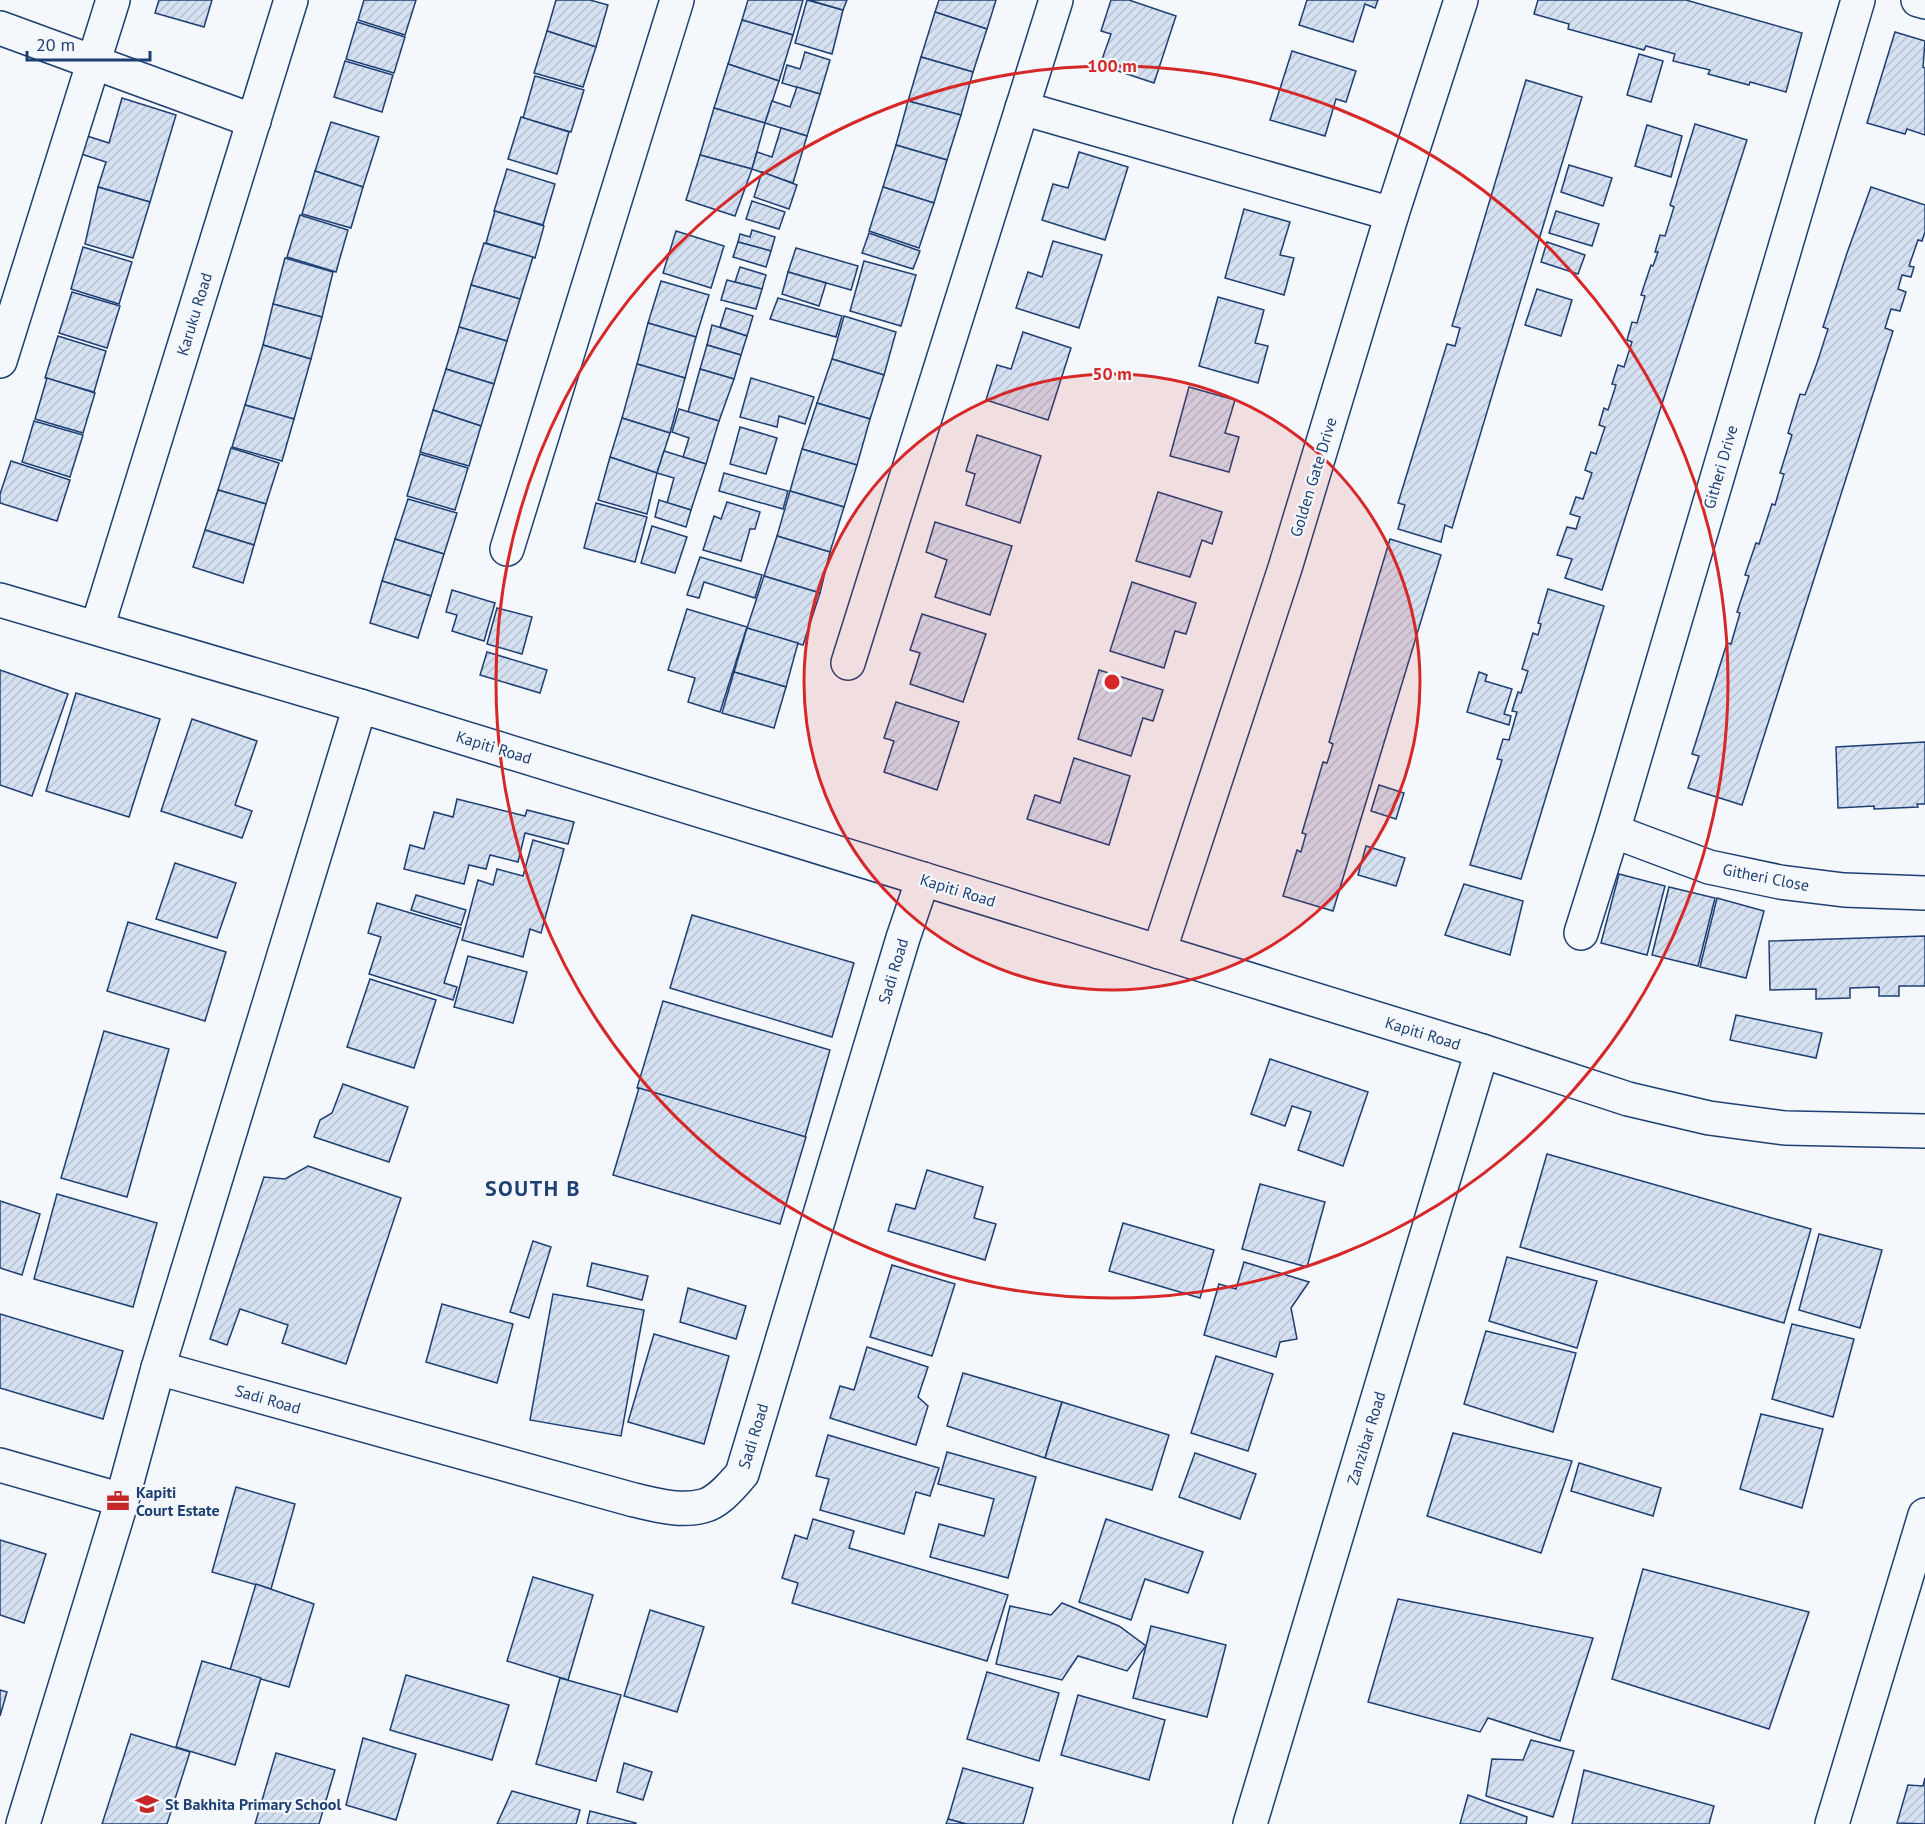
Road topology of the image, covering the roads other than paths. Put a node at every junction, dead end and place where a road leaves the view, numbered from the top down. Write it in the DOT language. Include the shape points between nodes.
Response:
graph roads {
  1 [pos="113,0"];
  2 [pos="291,0"];
  3 [pos="677,0"];
  4 [pos="1056,0"];
  5 [pos="1461,0"];
  6 [pos="1858,0"];
  7 [pos="1918,0"];
  8 [pos="1925,2"];
  9 [pos="0,28"];
  10 [pos="94,62"];
  11 [pos="1022,108"];
  12 [pos="254,121"];
  13 [pos="1392,214"];
  14 [pos="0,361"];
  15 [pos="507,549"];
  16 [pos="0,600"];
  17 [pos="97,628"];
  18 [pos="848,663"];
  19 [pos="360,706"];
  20 [pos="1613,831"];
  21 [pos="923,879"];
  22 [pos="1925,893"];
  23 [pos="1581,933"];
  24 [pos="1159,952"];
  25 [pos="1482,1051"];
  26 [pos="1925,1131"];
  27 [pos="158,1368"];
  28 [pos="0,1465"];
  29 [pos="122,1500"];
  30 [pos="1925,1515"];
  31 [pos="23,1824"];
  32 [pos="1250,1824"];
  33 [pos="1832,1824"];
  1 -- 10 [label="street"];
  2 -- 12 [label="street, Karuku Road"];
  3 -- 15 [label="street"];
  4 -- 11 [label="street"];
  5 -- 13 [label="street, Golden Gate Drive"];
  6 -- 20 [label="street, Githeri Drive"];
  7 -- 8 [label="street"];
  9 -- 10 [label="street"];
  10 -- 12 [label="street"];
  10 -- 14 [label="street"];
  11 -- 13 [label="street"];
  11 -- 18 [label="street"];
  12 -- 17 [label="street, Karuku Road"];
  13 -- 24 [label="street, Golden Gate Drive" via="1285,568"];
  16 -- 17 [label="street, Kapiti Road"];
  17 -- 19 [label="street, Kapiti Road"];
  19 -- 21 [label="street, Kapiti Road"];
  19 -- 27 [label="street"];
  20 -- 22 [label="street, Githeri Close" via="1709,867 1780,882 1844,890"];
  20 -- 23 [label="street, Githeri Drive"];
  21 -- 24 [label="street, Kapiti Road"];
  21 -- 27 [label="street, Sadi Road" via="742,1473 705,1506 673,1508 634,1500"];
  24 -- 25 [label="street, Kapiti Road"];
  25 -- 26 [label="street, Kapiti Road" via="1628,1099 1709,1118 1785,1128"];
  25 -- 32 [label="street, Zanzibar Road"];
  27 -- 29 [label="street"];
  28 -- 29 [label="street"];
  29 -- 31 [label="street"];
  30 -- 33 [label="street"];
}
